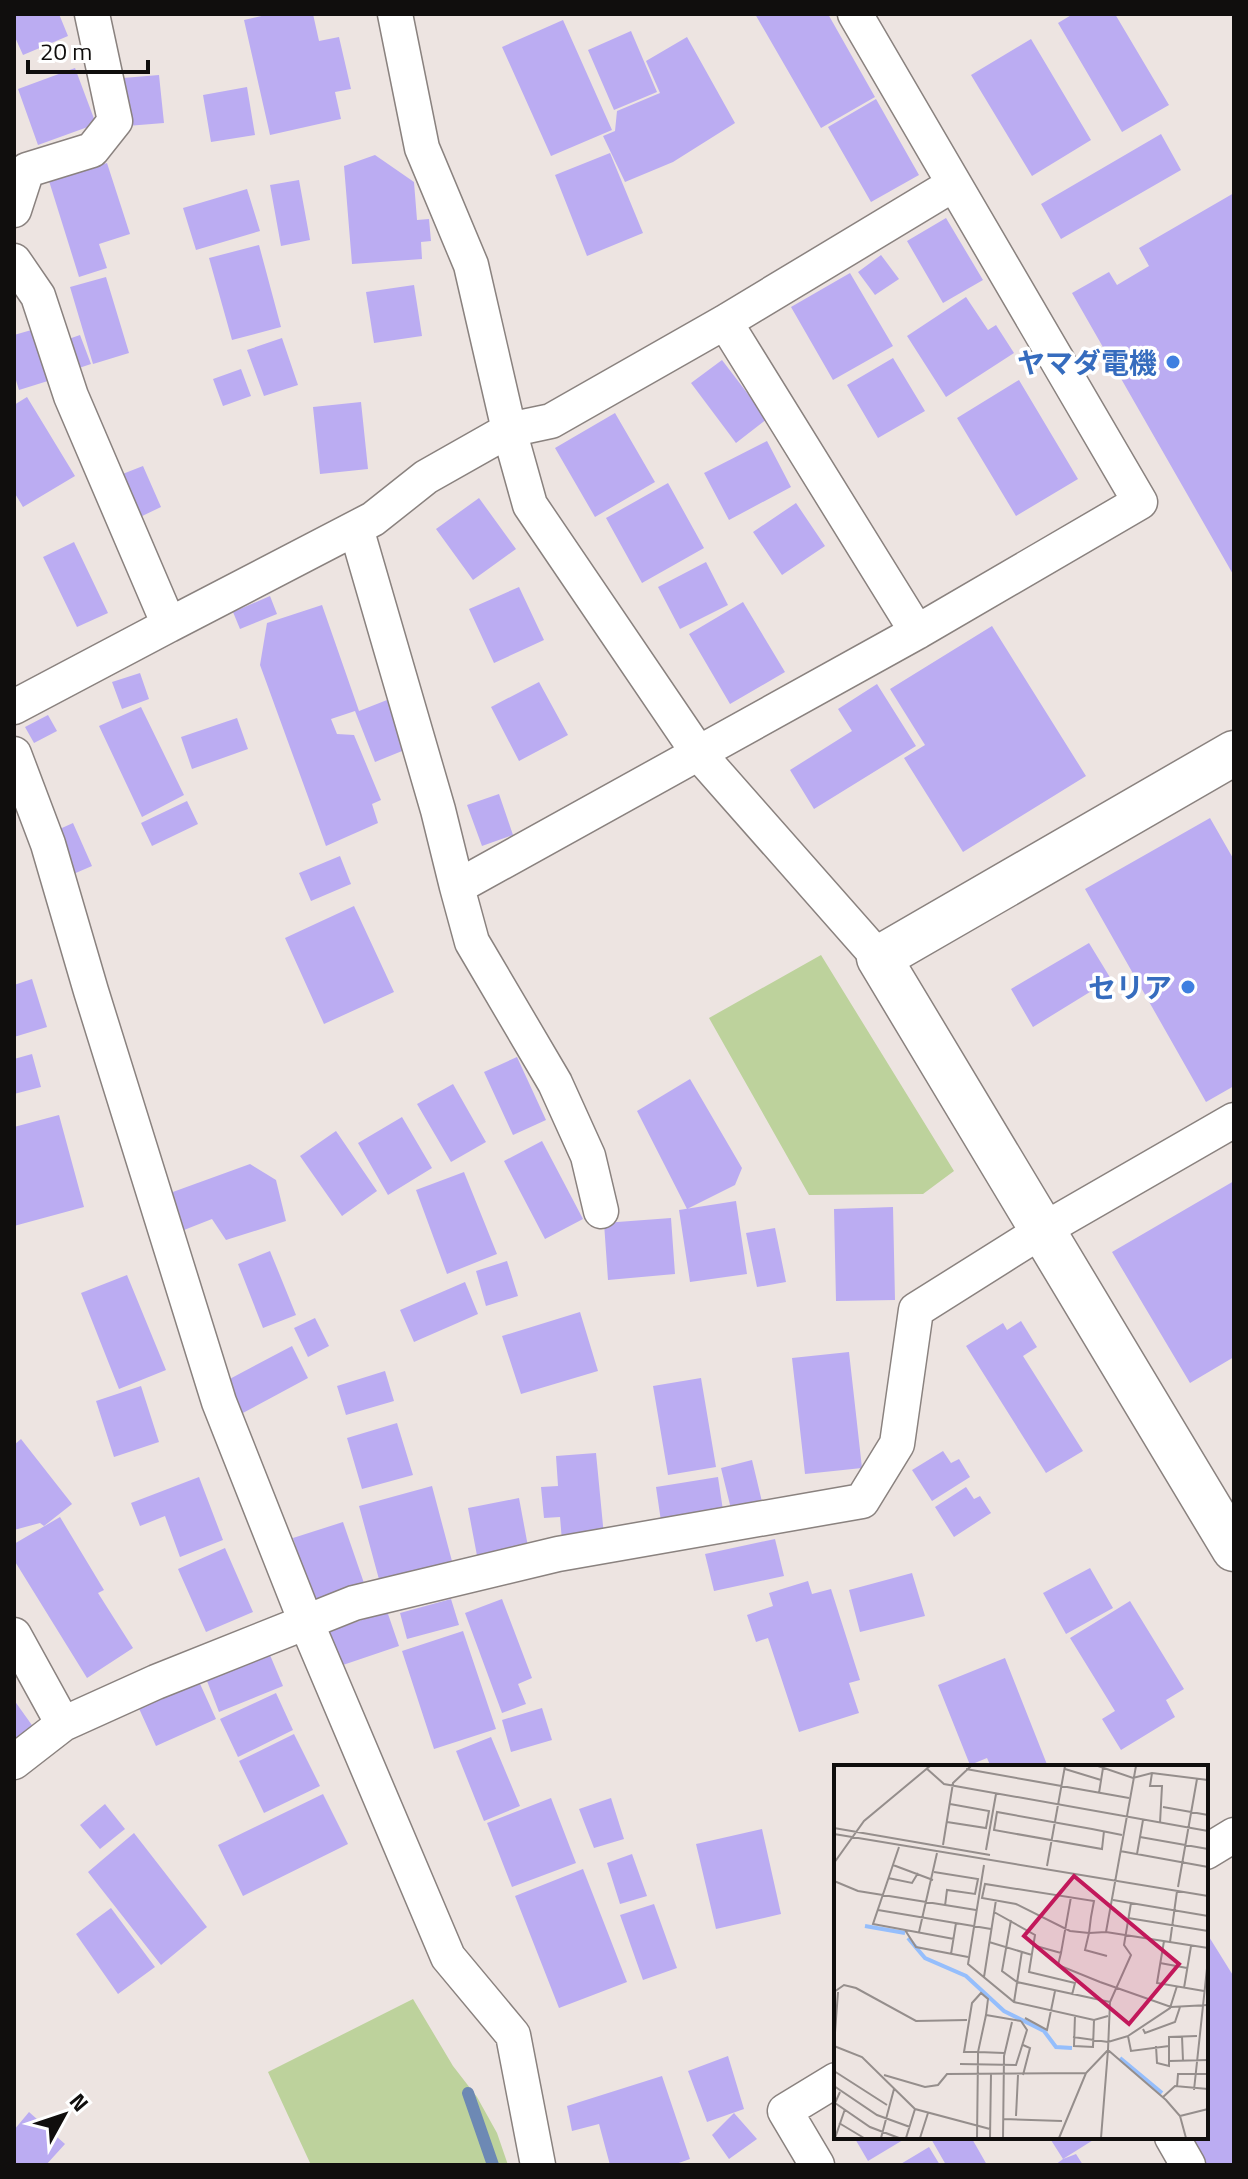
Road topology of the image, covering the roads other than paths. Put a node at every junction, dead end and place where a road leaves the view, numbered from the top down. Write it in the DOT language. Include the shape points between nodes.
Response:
graph roads {
  1 [pos="92,14"];
  2 [pos="395,14"];
  3 [pos="855,14"];
  4 [pos="954,184"];
  5 [pos="14,210"];
  6 [pos="14,261"];
  7 [pos="725,322"];
  8 [pos="509,430"];
  9 [pos="356,528"];
  10 [pos="169,625"];
  11 [pos="917,632"];
  12 [pos="14,707"];
  13 [pos="1234,753"];
  14 [pos="14,754"];
  15 [pos="699,754"];
  16 [pos="457,887"];
  17 [pos="879,958"];
  18 [pos="1234,1120"];
  19 [pos="601,1211"];
  20 [pos="1043,1230"];
  21 [pos="1234,1549"];
  22 [pos="306,1622"];
  23 [pos="14,1635"];
  24 [pos="63,1724"];
  25 [pos="14,1762"];
  26 [pos="1234,1835"];
  27 [pos="1208,1851"];
  28 [pos="834,2081"];
  29 [pos="1173,2139"];
  30 [pos="538,2165"];
  31 [pos="817,2165"];
  32 [pos="1188,2165"];
  1 -- 5 [label="street" via="115,121 92,150 27,170"];
  2 -- 8 [label="street" via="422,148 471,265"];
  3 -- 4 [label="street"];
  4 -- 7 [label="street"];
  4 -- 11 [label="street" via="1140,502"];
  6 -- 10 [label="street" via="38,296 71,396"];
  7 -- 8 [label="street" via="551,421"];
  7 -- 11 [label="street"];
  8 -- 9 [label="street" via="426,477"];
  8 -- 15 [label="street" via="530,505"];
  9 -- 10 [label="street"];
  9 -- 16 [label="street"];
  10 -- 12 [label="street"];
  11 -- 15 [label="street"];
  13 -- 17 [label="street"];
  14 -- 22 [label="street" via="48,844 219,1402"];
  15 -- 16 [label="street"];
  15 -- 17 [label="street"];
  16 -- 19 [label="street" via="472,942 555,1083 588,1156"];
  17 -- 20 [label="street"];
  18 -- 20 [label="street"];
  20 -- 21 [label="street"];
  20 -- 22 [label="street" via="916,1310 897,1444 862,1501 558,1554 354,1603"];
  22 -- 24 [label="street"];
  22 -- 30 [label="street" via="448,1957 513,2035"];
  23 -- 24 [label="street"];
  24 -- 25 [label="street"];
  26 -- 27 [label="street"];
  28 -- 31 [label="street" via="785,2111"];
  29 -- 32 [label="street"];
}
